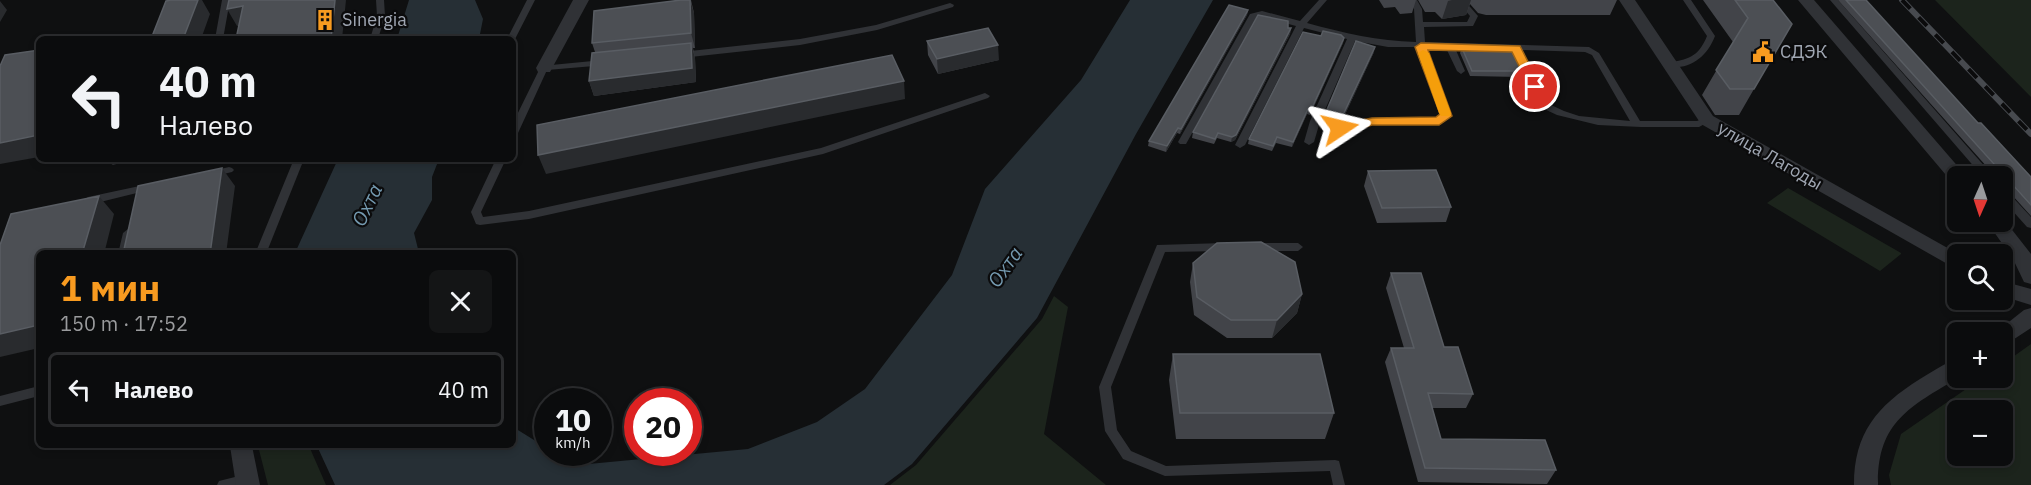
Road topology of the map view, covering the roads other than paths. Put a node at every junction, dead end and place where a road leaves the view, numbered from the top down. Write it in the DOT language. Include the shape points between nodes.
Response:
graph roads {
  1 [pos="226,0"];
  2 [pos="380,0"];
  3 [pos="531,0"];
  4 [pos="580,0"];
  5 [pos="1323,0"];
  6 [pos="1413,0"];
  7 [pos="1460,0"];
  8 [pos="1628,0"];
  9 [pos="1687,0"];
  10 [pos="1806,0"];
  11 [pos="1834,0"];
  12 [pos="950,5"];
  13 [pos="1301,25"];
  14 [pos="1420,25"];
  15 [pos="220,36"];
  16 [pos="375,36"];
  17 [pos="513,36"];
  18 [pos="1352,38"];
  19 [pos="1421,47"];
  20 [pos="1450,48"];
  21 [pos="1516,48"];
  22 [pos="675,56"];
  23 [pos="618,62"];
  24 [pos="1670,65"];
  25 [pos="543,68"];
  26 [pos="1461,71"];
  27 [pos="985,96"];
  28 [pos="1707,120"];
  29 [pos="1315,122"];
  30 [pos="1636,123"];
  31 [pos="516,126"];
  32 [pos="1183,142"];
  33 [pos="1309,142"];
  34 [pos="1240,145"];
  35 [pos="298,162"];
  36 [pos="500,162"];
  37 [pos="1949,166"];
  38 [pos="1979,166"];
  39 [pos="229,170"];
  40 [pos="195,177"];
  41 [pos="161,185"];
  42 [pos="79,203"];
  43 [pos="2013,204"];
  44 [pos="130,222"];
  45 [pos="2031,224"];
  46 [pos="2004,232"];
  47 [pos="1298,247"];
  48 [pos="124,250"];
  49 [pos="262,250"];
  50 [pos="1947,256"];
  51 [pos="2031,277"];
  52 [pos="2013,291"];
  53 [pos="2031,297"];
  54 [pos="2031,316"];
  55 [pos="2013,330"];
  56 [pos="1947,374"];
  57 [pos="36,392"];
  58 [pos="0,401"];
  59 [pos="241,448"];
  60 [pos="247,482"];
  61 [pos="222,485"];
  62 [pos="1339,485"];
  63 [pos="1866,485"];
  1 -- 15 [label="lane"];
  2 -- 16 [label="lane" via="381,16"];
  3 -- 17 [label="lane"];
  4 -- 25 [label="street"];
  5 -- 13 [label="lane"];
  6 -- 14 [label="lane"];
  7 -- 14 [label="lane" via="1474,16 1470,24"];
  8 -- 24 [label="street, улица Лагоды"];
  9 -- 24 [label="lane" via="1711,36 1695,61"];
  10 -- 37 [label="street"];
  11 -- 38 [label="lane"];
  12 -- 22 [label="lane" via="877,27 800,42"];
  13 -- 18 [label="lane"];
  13 -- 32 [label="lane" via="1262,14 1253,16"];
  13 -- 34 [label="lane"];
  14 -- 19 [label="lane"];
  18 -- 19 [label="lane"];
  18 -- 29 [label="lane"];
  19 -- 20 [label="lane"];
  19 -- 29 [label="lane" via="1446,116 1439,121 1372,122 1352,128"];
  20 -- 21 [label="lane"];
  20 -- 26 [label="lane"];
  21 -- 30 [label="lane" via="1545,106 1553,111 1608,123"];
  21 -- 30 [label="lane" via="1586,49 1595,53"];
  23 -- 25 [label="lane"];
  24 -- 28 [label="street, улица Лагоды"];
  25 -- 31 [label="lane"];
  27 -- 36 [label="lane" via="823,151 529,215 480,221 476,212"];
  28 -- 30 [label="lane" via="1699,124"];
  28 -- 50 [label="street, улица Лагоды"];
  29 -- 33 [label="lane"];
  35 -- 49 [label="lane"];
  39 -- 40 [label="lane"];
  41 -- 42 [label="lane" via="137,195"];
  43 -- 45 [label="lane"];
  44 -- 48 [label="lane"];
  46 -- 51 [label="street" via="2022,256"];
  47 -- 62 [label="lane" via="1161,248 1105,387 1111,431 1127,455 1165,471 1335,465"];
  52 -- 53 [label="street"];
  54 -- 55 [label="street"];
  56 -- 63 [label="street" via="1907,398 1884,419 1871,439 1864,463"];
  57 -- 58 [label="lane"];
  59 -- 60 [label="street"];
  60 -- 61 [label="lane"];
}
